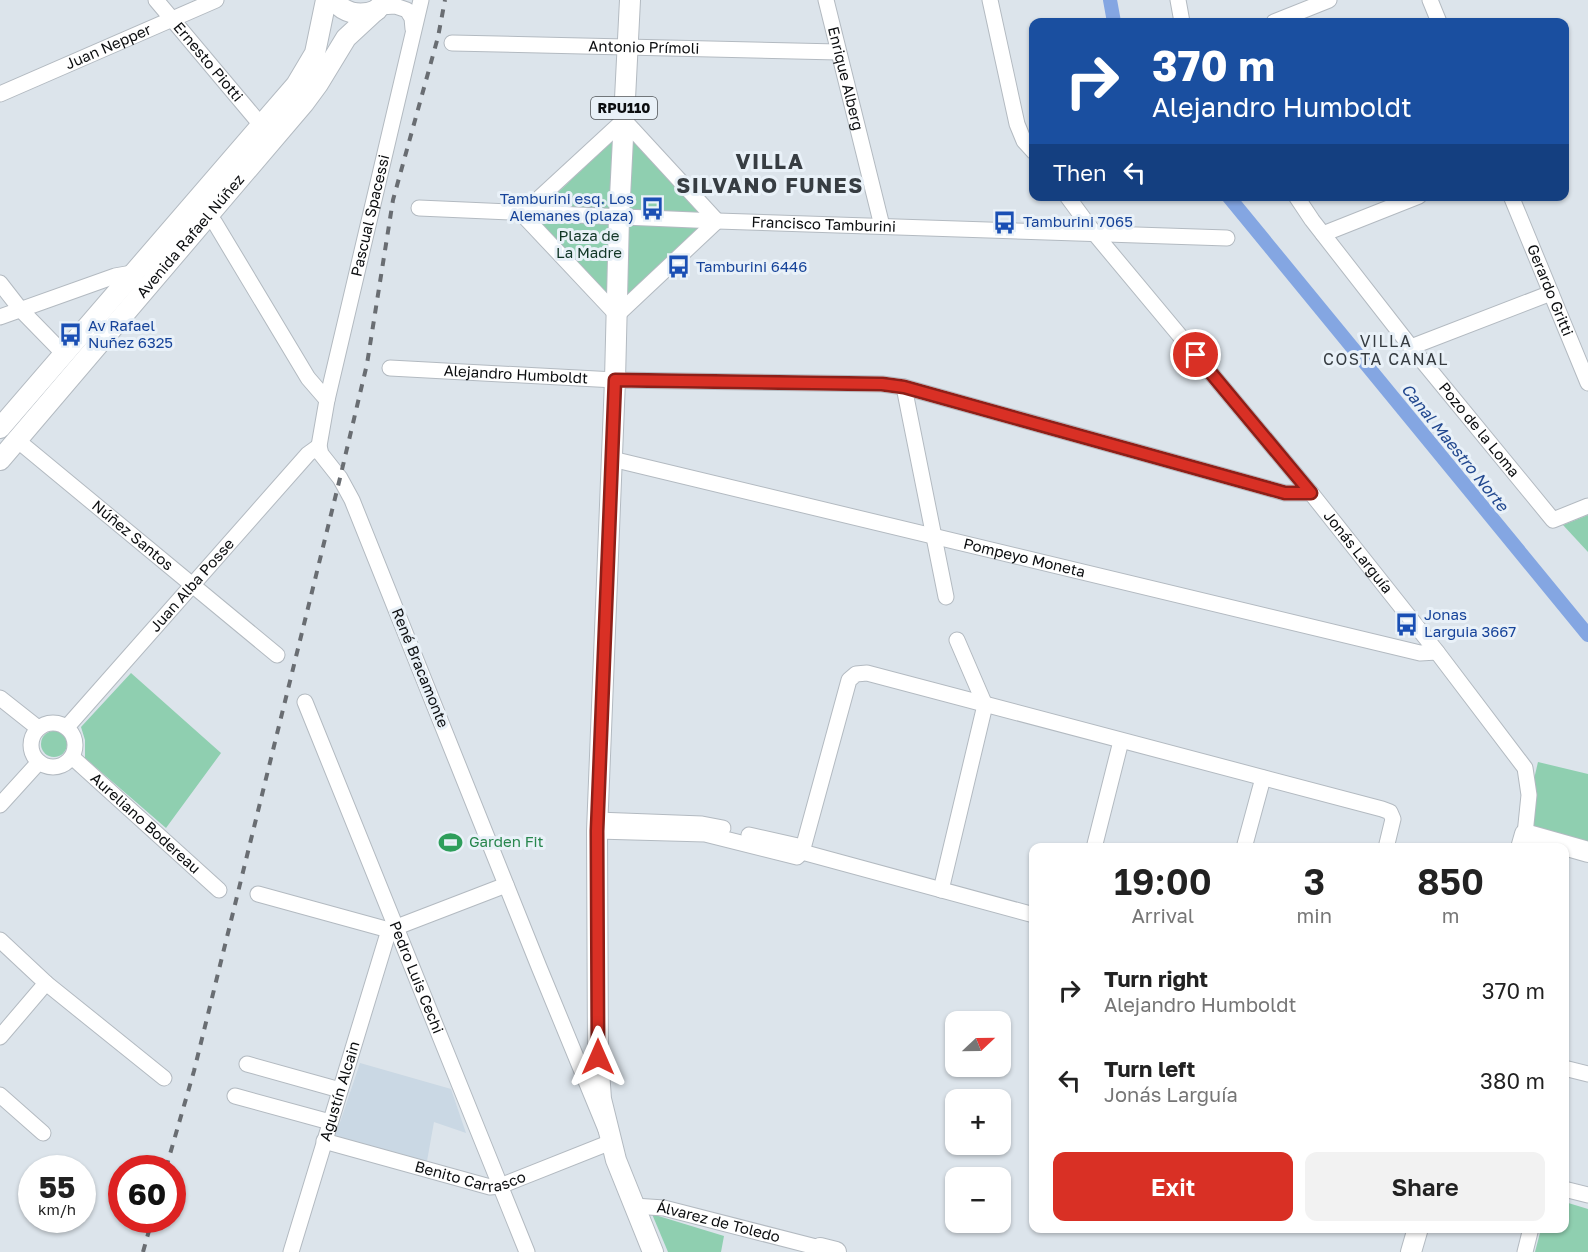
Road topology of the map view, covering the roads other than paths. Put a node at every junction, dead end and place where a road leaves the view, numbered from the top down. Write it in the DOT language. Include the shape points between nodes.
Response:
graph roads {
  1 [pos="156,0"];
  2 [pos="216,0"];
  3 [pos="326,0"];
  4 [pos="333,0"];
  5 [pos="421,0"];
  6 [pos="630,0"];
  7 [pos="825,0"];
  8 [pos="990,0"];
  9 [pos="1178,0"];
  10 [pos="1329,0"];
  11 [pos="1430,0"];
  12 [pos="1308,4"];
  13 [pos="381,6"];
  14 [pos="171,18"];
  15 [pos="1181,18"];
  16 [pos="1282,18"];
  17 [pos="1437,18"];
  18 [pos="413,29"];
  19 [pos="452,43"];
  20 [pos="628,48"];
  21 [pos="838,52"];
  22 [pos="0,94"];
  23 [pos="624,120"];
  24 [pos="261,125"];
  25 [pos="1029,146"];
  26 [pos="1071,201"];
  27 [pos="1300,201"];
  28 [pos="1406,201"];
  29 [pos="1513,201"];
  30 [pos="419,208"];
  31 [pos="522,214"];
  32 [pos="208,216"];
  33 [pos="619,217"];
  34 [pos="717,221"];
  35 [pos="882,226"];
  36 [pos="1095,234"];
  37 [pos="1323,234"];
  38 [pos="1227,238"];
  39 [pos="132,273"];
  40 [pos="0,283"];
  41 [pos="1551,293"];
  42 [pos="21,310"];
  43 [pos="617,315"];
  44 [pos="0,317"];
  45 [pos="81,333"];
  46 [pos="1411,347"];
  47 [pos="63,353"];
  48 [pos="390,368"];
  49 [pos="615,380"];
  50 [pos="1588,383"];
  51 [pos="904,387"];
  52 [pos="327,400"];
  53 [pos="0,428"];
  54 [pos="17,440"];
  55 [pos="319,446"];
  56 [pos="612,459"];
  57 [pos="0,460"];
  58 [pos="1311,493"];
  59 [pos="1588,506"];
  60 [pos="934,536"];
  61 [pos="191,584"];
  62 [pos="946,597"];
  63 [pos="957,640"];
  64 [pos="1437,652"];
  65 [pos="277,655"];
  66 [pos="0,698"];
  67 [pos="305,702"];
  68 [pos="985,705"];
  69 [pos="67,727"];
  70 [pos="38,728"];
  71 [pos="1121,741"];
  72 [pos="72,758"];
  73 [pos="39,762"];
  74 [pos="1263,778"];
  75 [pos="0,805"];
  76 [pos="597,825"];
  77 [pos="1523,841"];
  78 [pos="1095,843"];
  79 [pos="1245,843"];
  80 [pos="1387,843"];
  81 [pos="1569,849"];
  82 [pos="802,852"];
  83 [pos="1588,852"];
  84 [pos="506,885"];
  85 [pos="219,890"];
  86 [pos="941,890"];
  87 [pos="258,894"];
  88 [pos="1029,914"];
  89 [pos="393,929"];
  90 [pos="0,940"];
  91 [pos="46,983"];
  92 [pos="0,1037"];
  93 [pos="247,1064"];
  94 [pos="1569,1069"];
  95 [pos="1588,1074"];
  96 [pos="164,1078"];
  97 [pos="340,1090"];
  98 [pos="0,1095"];
  99 [pos="235,1096"];
  100 [pos="330,1122"];
  101 [pos="43,1133"];
  102 [pos="324,1141"];
  103 [pos="611,1143"];
  104 [pos="500,1186"];
  105 [pos="1569,1190"];
  106 [pos="1588,1196"];
  107 [pos="634,1206"];
  108 [pos="1417,1233"];
  109 [pos="1530,1233"];
  110 [pos="825,1251"];
  111 [pos="291,1252"];
  112 [pos="527,1252"];
  113 [pos="652,1252"];
  114 [pos="1411,1252"];
  115 [pos="1525,1252"];
  1 -- 14 [label="street, Ernesto Piotti"];
  2 -- 14 [label="street, Juan Nepper"];
  3 -- 24 [label="main road, Avenida Rafael Núñez" via="312,61"];
  4 -- 13 [label="main road" via="355,14"];
  5 -- 18 [label="street, Pascual Spacessi"];
  6 -- 20 [label="main road, RPU110"];
  7 -- 21 [label="street, Enrique Alberg"];
  8 -- 25 [label="street" via="1017,124"];
  9 -- 15 [label="street"];
  10 -- 12 [label="street"];
  11 -- 17 [label="street"];
  12 -- 16 [label="street"];
  13 -- 18 [label="street" via="407,10"];
  13 -- 32 [label="main road, Avenida Rafael Núñez" via="346,38 311,94"];
  14 -- 22 [label="street, Juan Nepper"];
  14 -- 24 [label="street, Ernesto Piotti"];
  18 -- 52 [label="street, Pascual Spacessi"];
  19 -- 20 [label="street, Antonio Prímoli"];
  20 -- 21 [label="street, Antonio Prímoli"];
  20 -- 23 [label="main road, RPU110"];
  21 -- 35 [label="street, Enrique Alberg"];
  23 -- 31 [label="street"];
  23 -- 33 [label="main road, RPU110"];
  23 -- 34 [label="street"];
  24 -- 39 [label="main road, Avenida Rafael Núñez"];
  26 -- 36 [label="street, Jonás Larguía"];
  27 -- 37 [label="street, Pozo de la Loma"];
  28 -- 37 [label="street"];
  29 -- 41 [label="street, Gerardo Gritti"];
  30 -- 31 [label="street, Francisco Tamburini"];
  31 -- 33 [label="street, Francisco Tamburini"];
  31 -- 43 [label="street"];
  32 -- 52 [label="street" via="308,378"];
  32 -- 54 [label="main road, Avenida Rafael Núñez"];
  33 -- 34 [label="street, Francisco Tamburini"];
  33 -- 43 [label="main road, RPU110"];
  34 -- 35 [label="street, Francisco Tamburini"];
  34 -- 43 [label="street"];
  35 -- 36 [label="street, Francisco Tamburini"];
  36 -- 38 [label="street, Francisco Tamburini"];
  36 -- 58 [label="street, Jonás Larguía"];
  37 -- 46 [label="street, Pozo de la Loma"];
  39 -- 42 [label="street"];
  39 -- 45 [label="main road, Avenida Rafael Núñez"];
  40 -- 42 [label="street"];
  41 -- 46 [label="street"];
  41 -- 50 [label="street, Gerardo Gritti"];
  42 -- 44 [label="street"];
  42 -- 47 [label="street"];
  43 -- 49 [label="main road, RPU110"];
  45 -- 47 [label="main road, Avenida Rafael Núñez"];
  45 -- 54 [label="main road" via="74,349 15,419 12,429"];
  46 -- 59 [label="street, Pozo de la Loma" via="1553,520"];
  47 -- 53 [label="main road, Avenida Rafael Núñez"];
  48 -- 49 [label="street, Alejandro Humboldt"];
  49 -- 51 [label="street, Alejandro Humboldt"];
  49 -- 56 [label="main road, RPU110"];
  51 -- 58 [label="street, Alejandro Humboldt" via="1285,493"];
  51 -- 60 [label="street"];
  52 -- 55 [label="street"];
  54 -- 57 [label="main road, Avenida Rafael Núñez"];
  54 -- 61 [label="street, Núñez Santos"];
  55 -- 61 [label="street, Juan Alba Posse"];
  55 -- 84 [label="street, René Bracamonte" via="324,461 340,478 352,500"];
  56 -- 60 [label="street, Pompeyo Moneta"];
  56 -- 76 [label="main road, RPU110"];
  58 -- 64 [label="street, Jonás Larguía"];
  60 -- 62 [label="street"];
  60 -- 64 [label="street, Pompeyo Moneta" via="1420,653"];
  61 -- 65 [label="street, Núñez Santos"];
  61 -- 69 [label="street, Juan Alba Posse"];
  63 -- 68 [label="street"];
  64 -- 77 [label="street, Jonás Larguía" via="1525,768 1528,795"];
  66 -- 70 [label="street"];
  67 -- 89 [label="street, Pedro Luis Cechi"];
  68 -- 71 [label="street"];
  68 -- 82 [label="street" via="867,673 856,674 849,680"];
  68 -- 86 [label="street"];
  69 -- 70 [label="street" via="49,723"];
  69 -- 72 [label="street" via="76,741"];
  70 -- 73 [label="street" via="31,745"];
  71 -- 74 [label="street"];
  71 -- 78 [label="street"];
  72 -- 73 [label="street" via="59,766"];
  72 -- 85 [label="street, Aureliano Bodereau"];
  73 -- 75 [label="street"];
  74 -- 79 [label="street"];
  74 -- 80 [label="street" via="1390,812 1393,819"];
  76 -- 82 [label="street" via="705,834 797,857"];
  76 -- 103 [label="main road, RPU110" via="598,1057 601,1099"];
  81 -- 83 [label="main road"];
  82 -- 86 [label="street"];
  84 -- 89 [label="street"];
  84 -- 103 [label="street, René Bracamonte"];
  86 -- 88 [label="street"];
  87 -- 89 [label="street"];
  89 -- 97 [label="street, Agustín Alcain"];
  89 -- 104 [label="street, Pedro Luis Cechi"];
  90 -- 91 [label="street"];
  91 -- 92 [label="street"];
  91 -- 96 [label="street"];
  93 -- 97 [label="street"];
  94 -- 95 [label="street"];
  97 -- 100 [label="street, Agustín Alcain"];
  98 -- 101 [label="street"];
  99 -- 100 [label="street"];
  100 -- 102 [label="street, Agustín Alcain"];
  102 -- 104 [label="street, Benito Carrasco" via="482,1186"];
  102 -- 111 [label="street, Agustín Alcain"];
  103 -- 104 [label="street, Benito Carrasco"];
  103 -- 107 [label="main road, RPU110"];
  104 -- 112 [label="street, Pedro Luis Cechi"];
  105 -- 106 [label="street"];
  107 -- 110 [label="street, Álvarez de Toledo" via="664,1208"];
  107 -- 113 [label="main road, RPU110"];
  108 -- 114 [label="main road"];
  109 -- 115 [label="street"];
}
